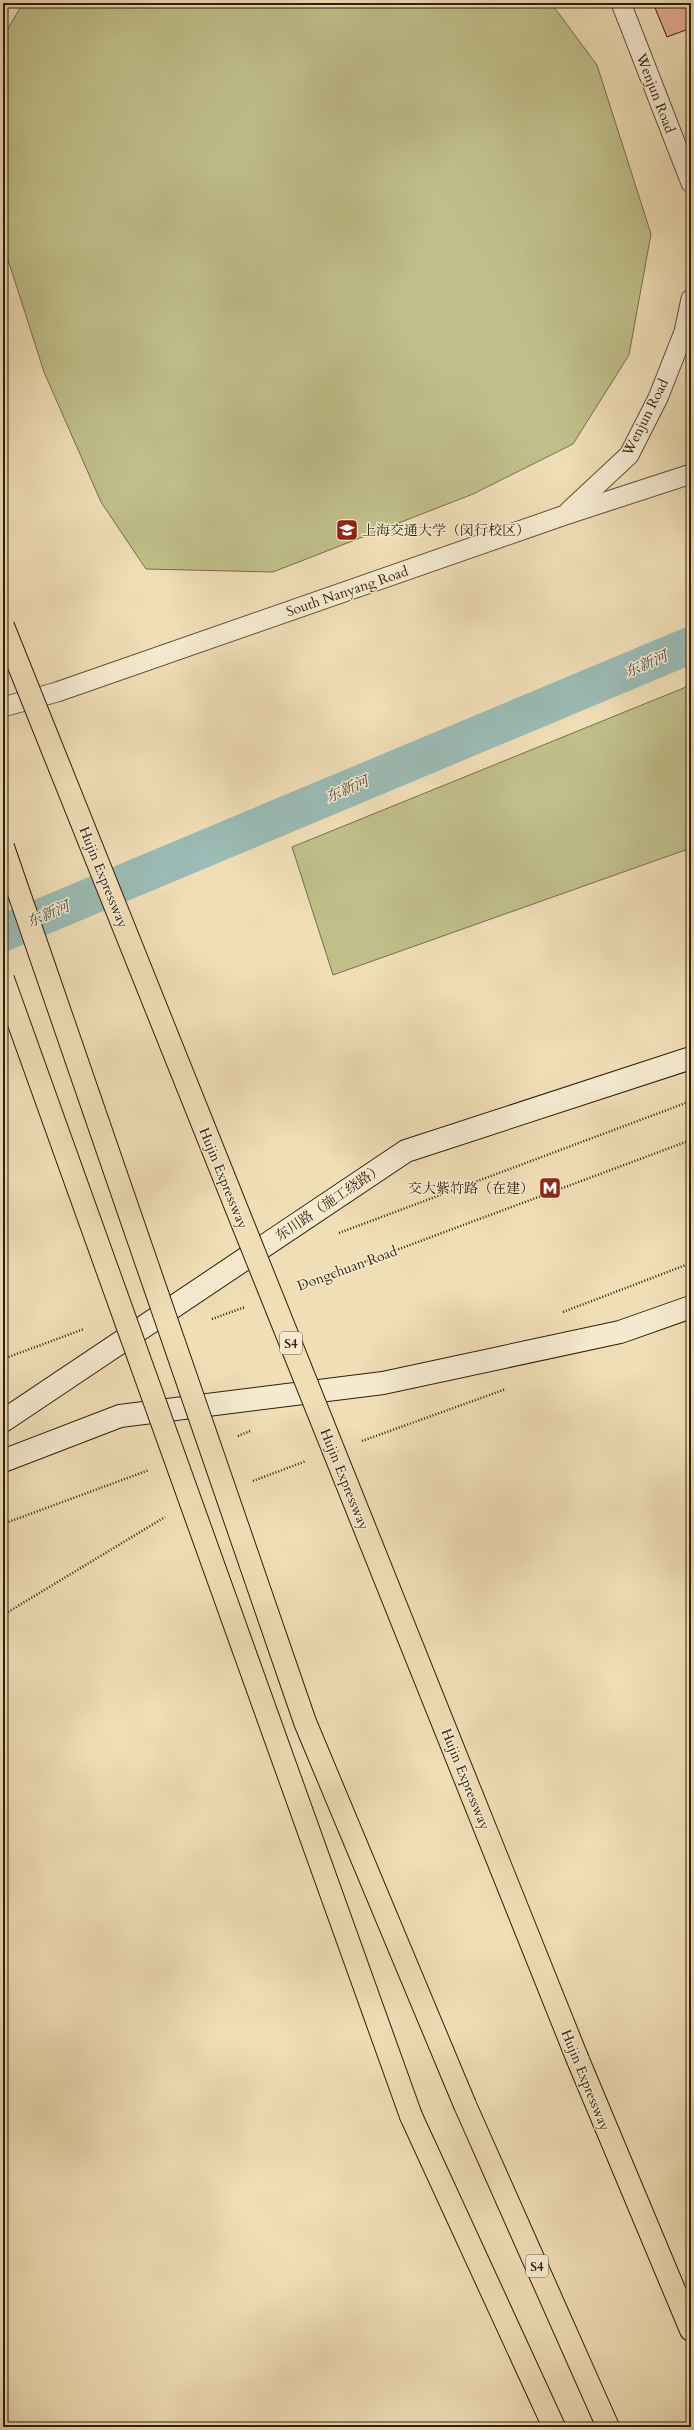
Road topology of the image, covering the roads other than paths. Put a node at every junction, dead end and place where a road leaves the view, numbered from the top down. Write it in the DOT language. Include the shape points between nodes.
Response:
graph roads {
  1 [pos="622,3"];
  2 [pos="691,183"];
  3 [pos="691,299"];
  4 [pos="691,474"];
  5 [pos="565,515"];
  6 [pos="3,626"];
  7 [pos="3,707"];
  8 [pos="3,847"];
  9 [pos="3,979"];
  10 [pos="691,1058"];
  11 [pos="691,1307"];
  12 [pos="3,1421"];
  13 [pos="3,1461"];
  14 [pos="691,2330"];
  15 [pos="554,2427"];
  16 [pos="608,2427"];
  1 -- 2 [label="lane, Wenjun Road"];
  3 -- 5 [label="lane, Wenjun Road" via="684,332 658,398 629,455"];
  4 -- 5 [label="lane, South Nanyang Road"];
  5 -- 7 [label="lane, South Nanyang Road" via="57,692"];
  6 -- 14 [label="highway, Hujin Expressway / S4, bridge" via="578,2060"];
  8 -- 16 [label="highway, S4, bridge" via="305,1722 465,2105"];
  9 -- 15 [label="highway, bridge" via="411,2116"];
  10 -- 12 [label="main road, 东川路（施工绕路）" via="406,1151"];
  11 -- 13 [label="main road" via="620,1332 383,1383 120,1416"];
}
